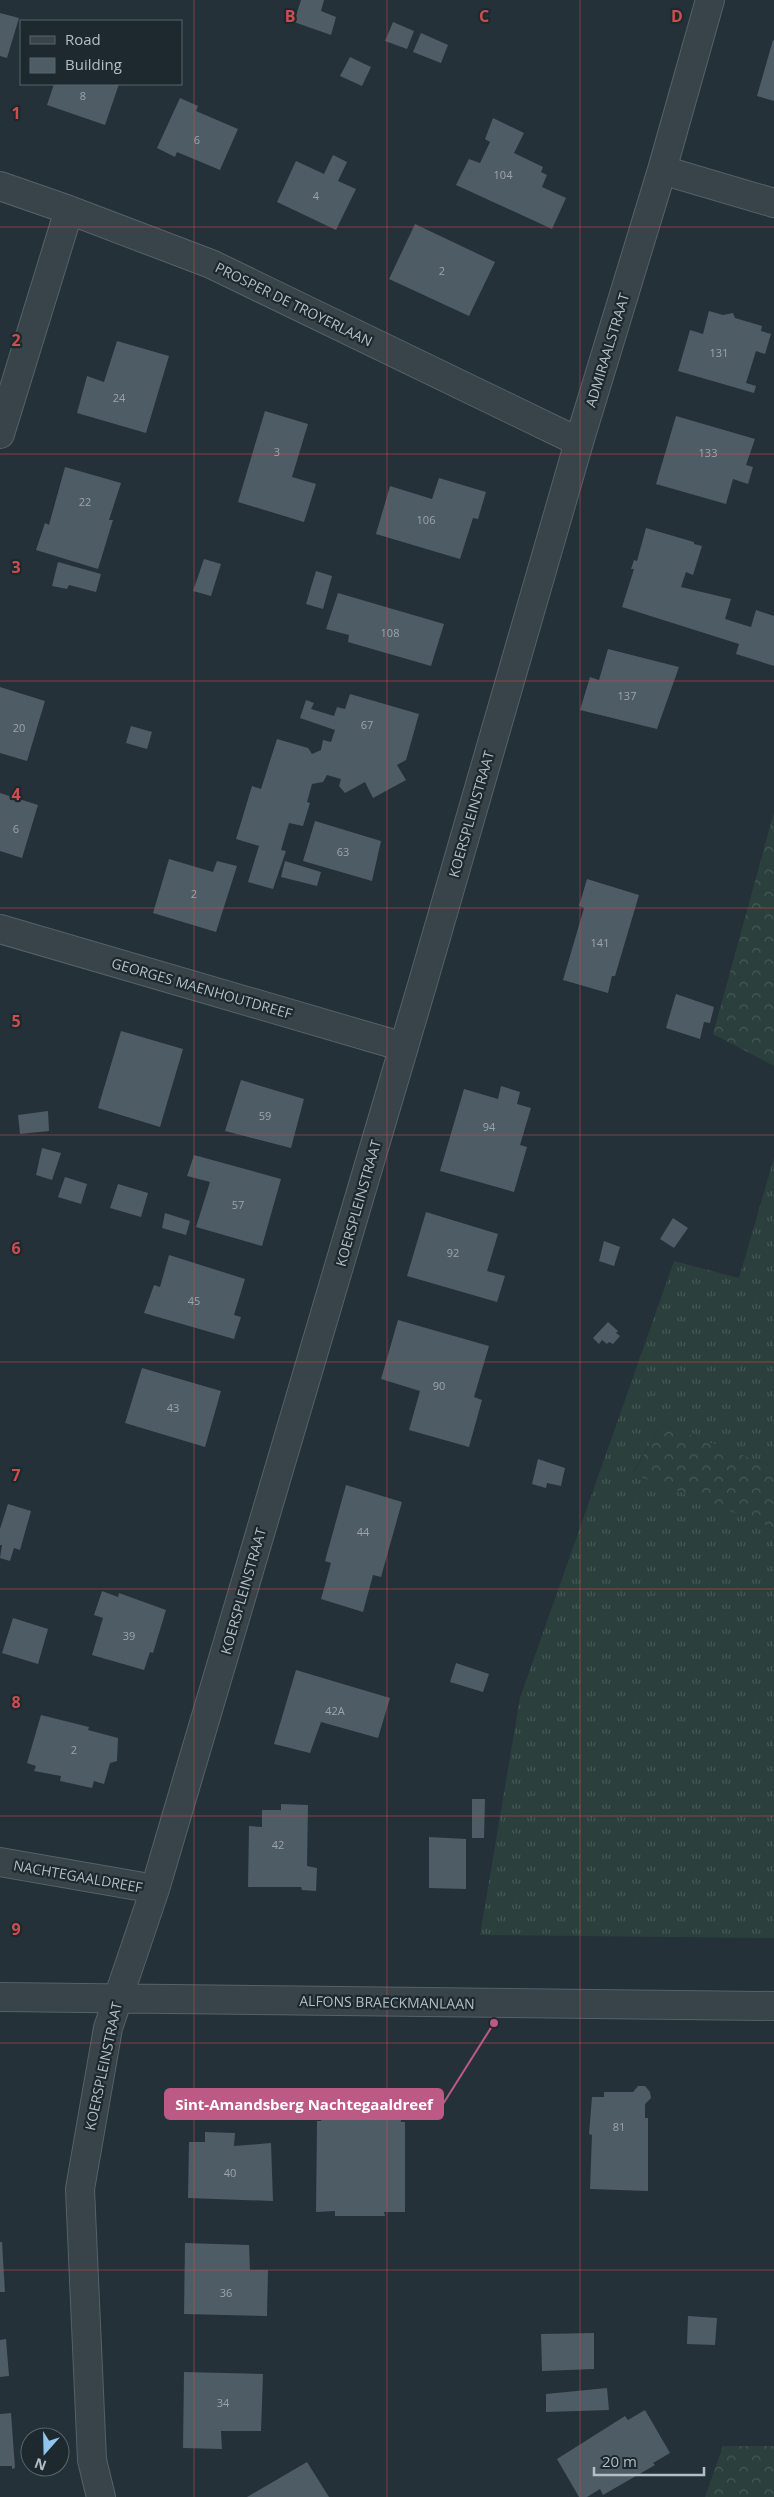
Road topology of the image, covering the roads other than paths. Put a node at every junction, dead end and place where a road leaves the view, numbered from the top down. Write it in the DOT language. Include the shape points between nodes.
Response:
graph roads {
  1 [pos="710,0"];
  2 [pos="662,170"];
  3 [pos="0,186"];
  4 [pos="774,203"];
  5 [pos="69,210"];
  6 [pos="0,434"];
  7 [pos="579,442"];
  8 [pos="504,699"];
  9 [pos="0,929"];
  10 [pos="404,1047"];
  11 [pos="0,1862"];
  12 [pos="155,1889"];
  13 [pos="0,1997"];
  14 [pos="117,1999"];
  15 [pos="774,2006"];
  16 [pos="101,2497"];
  1 -- 2 [label="street, ADMIRAALSTRAAT"];
  2 -- 4 [label="street"];
  2 -- 7 [label="street, ADMIRAALSTRAAT"];
  3 -- 5 [label="street, PROSPER DE TROYERLAAN"];
  5 -- 6 [label="street"];
  5 -- 7 [label="street, PROSPER DE TROYERLAAN" via="211,264"];
  7 -- 8 [label="street, ADMIRAALSTRAAT"];
  8 -- 10 [label="street, KOERSPLEINSTRAAT"];
  9 -- 10 [label="street, GEORGES MAENHOUTDREEF"];
  10 -- 12 [label="street, KOERSPLEINSTRAAT"];
  11 -- 12 [label="street, NACHTEGAALDREEF"];
  12 -- 14 [label="street, KOERSPLEINSTRAAT"];
  13 -- 14 [label="street, ALFONS BRAECKMANLAAN"];
  14 -- 15 [label="street, ALFONS BRAECKMANLAAN"];
  14 -- 16 [label="street, KOERSPLEINSTRAAT" via="108,2028 80,2189 92,2460"];
}
